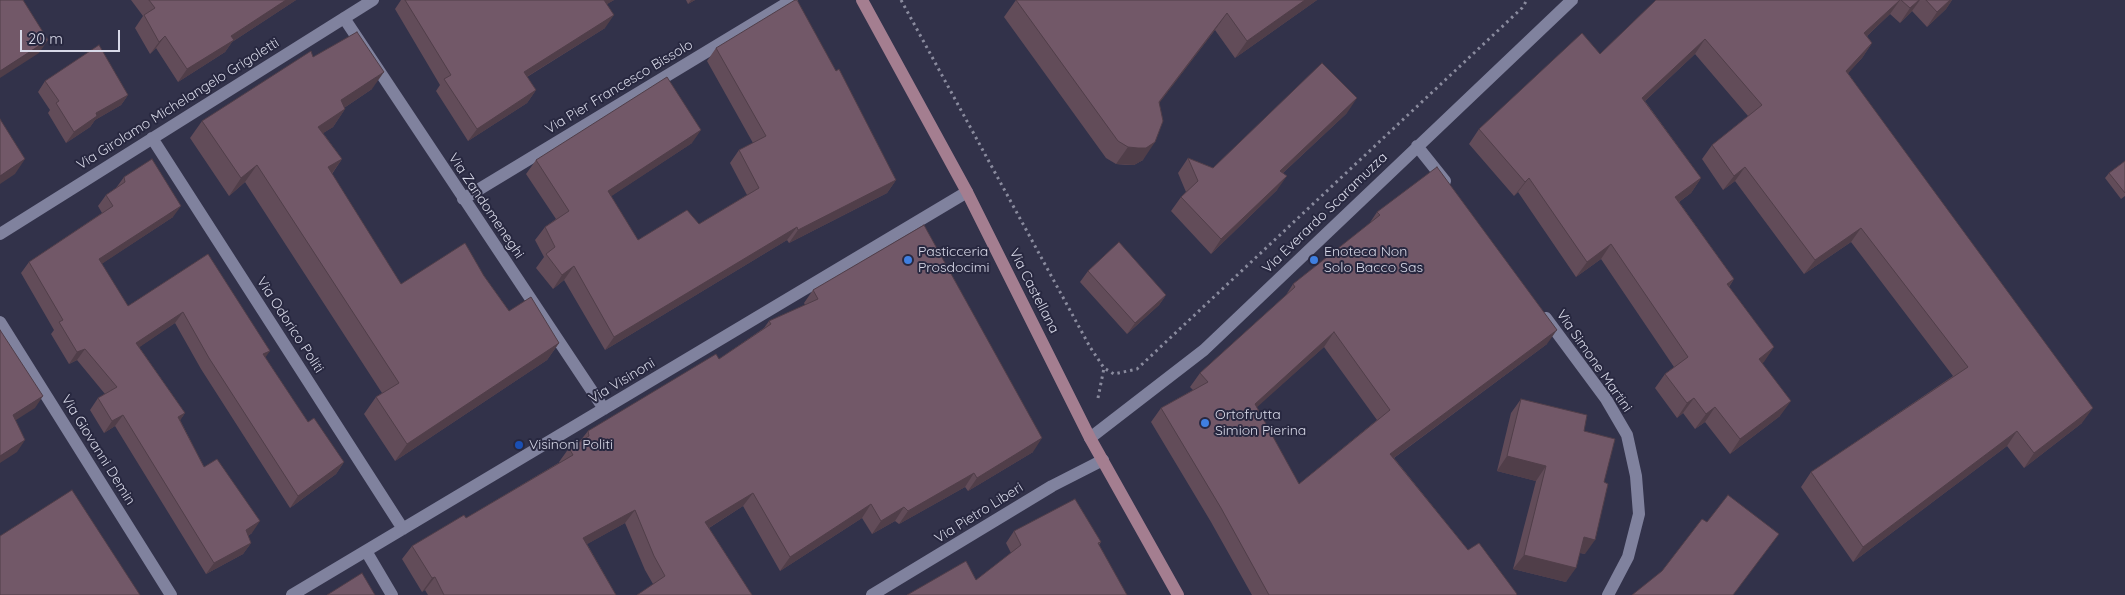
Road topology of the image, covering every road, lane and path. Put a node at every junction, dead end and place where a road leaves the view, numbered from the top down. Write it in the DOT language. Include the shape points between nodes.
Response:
graph roads {
  1 [pos="373,0"];
  2 [pos="792,0"];
  3 [pos="862,0"];
  4 [pos="902,0"];
  5 [pos="1527,0"];
  6 [pos="1572,0"];
  7 [pos="344,18"];
  8 [pos="152,138"];
  9 [pos="1417,146"];
  10 [pos="1451,190"];
  11 [pos="967,192"];
  12 [pos="463,199"];
  13 [pos="0,234"];
  14 [pos="1540,311"];
  15 [pos="0,322"];
  16 [pos="604,409"];
  17 [pos="1090,438"];
  18 [pos="1103,460"];
  19 [pos="402,529"];
  20 [pos="366,551"];
  21 [pos="171,595"];
  22 [pos="292,595"];
  23 [pos="392,595"];
  24 [pos="872,595"];
  25 [pos="1178,595"];
  26 [pos="1608,595"];
  1 -- 7 [label="street, Via Girolamo Michelangelo Grigoletti"];
  2 -- 12 [label="street, Via Pier Francesco Bissolo"];
  3 -- 11 [label="street, Via Castellana"];
  4 -- 5 [label="path" via="1090,348 1104,368 1114,374 1138,369"];
  6 -- 9 [label="street, Via Everardo Scaramuzza"];
  7 -- 8 [label="street, Via Girolamo Michelangelo Grigoletti"];
  7 -- 12 [label="street, Via Zandomeneghi"];
  8 -- 13 [label="street, Via Girolamo Michelangelo Grigoletti"];
  8 -- 19 [label="street, Via Odorico Politi"];
  9 -- 10 [label="street"];
  9 -- 17 [label="street, Via Everardo Scaramuzza" via="1204,350"];
  11 -- 16 [label="street, Via Visinoni"];
  11 -- 17 [label="street, Via Castellana"];
  12 -- 16 [label="street, Via Zandomeneghi"];
  14 -- 26 [label="street, Via Simone Martini" via="1606,399 1627,435 1636,476 1638,514 1628,557"];
  15 -- 21 [label="street, Via Giovanni Demin"];
  16 -- 19 [label="street, Via Visinoni"];
  17 -- 18 [label="street, Via Castellana"];
  18 -- 24 [label="street, Via Pietro Liberi" via="1052,486"];
  18 -- 25 [label="street, Via Castellana"];
  19 -- 20 [label="street, Via Visinoni"];
  20 -- 22 [label="street, Via Visinoni"];
  20 -- 23 [label="street"];
}
